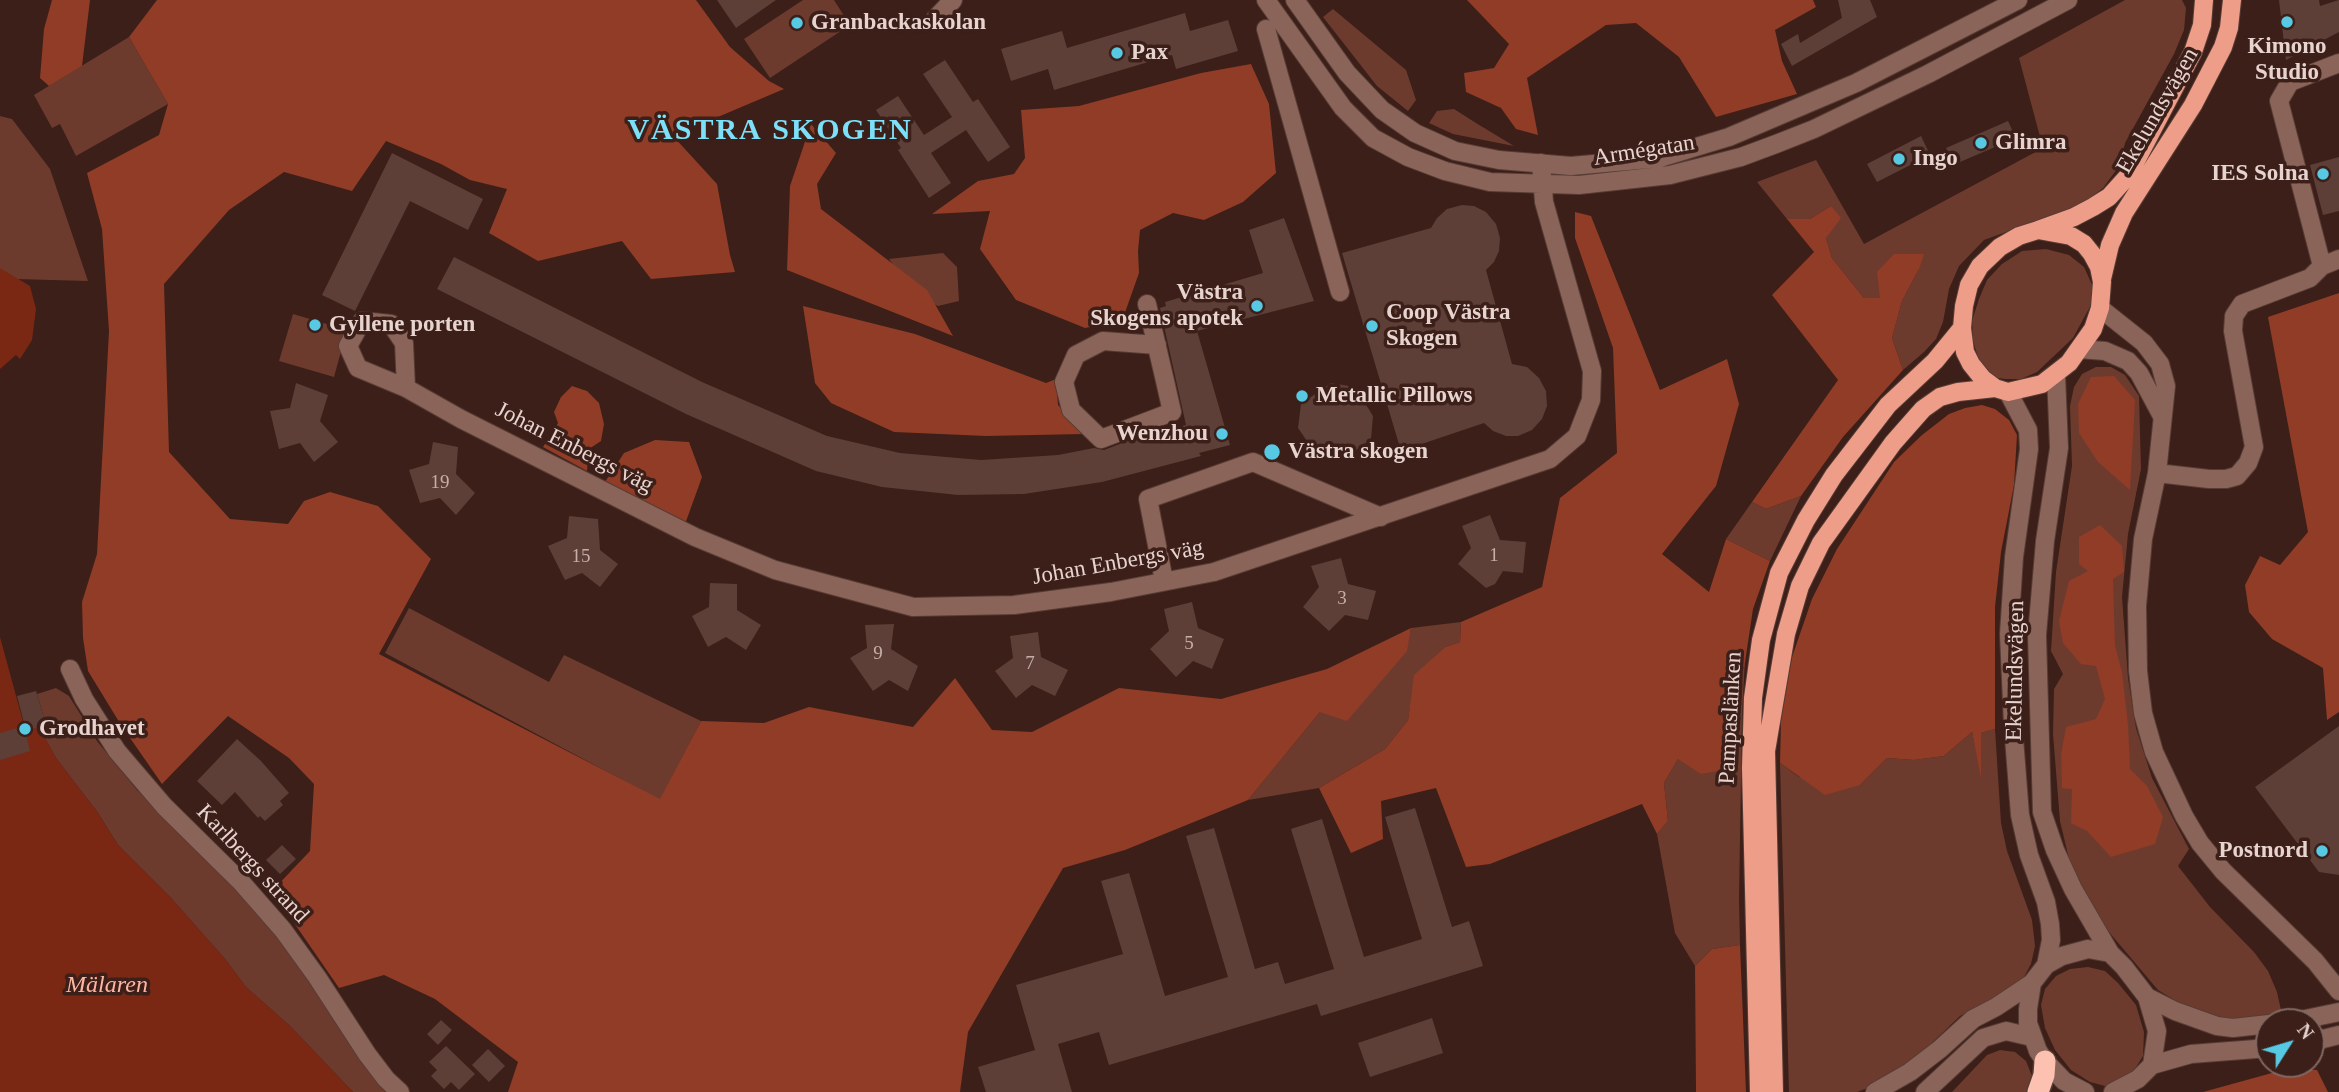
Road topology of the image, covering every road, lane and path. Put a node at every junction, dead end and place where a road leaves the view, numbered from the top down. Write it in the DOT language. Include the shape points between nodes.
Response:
graph roads {
  1 [pos="953,0"];
  2 [pos="1266,0"];
  3 [pos="1295,0"];
  4 [pos="2018,0"];
  5 [pos="2068,0"];
  6 [pos="2204,0"];
  7 [pos="2232,0"];
  8 [pos="936,19"];
  9 [pos="1266,29"];
  10 [pos="2339,62"];
  11 [pos="1541,163"];
  12 [pos="1541,184"];
  13 [pos="2038,229"];
  14 [pos="2330,262"];
  15 [pos="2102,282"];
  16 [pos="1340,292"];
  17 [pos="1147,304"];
  18 [pos="2100,308"];
  19 [pos="1962,328"];
  20 [pos="1157,345"];
  21 [pos="2079,348"];
  22 [pos="2056,374"];
  23 [pos="406,388"];
  24 [pos="2002,390"];
  25 [pos="2162,416"];
  26 [pos="2157,473"];
  27 [pos="1381,517"];
  28 [pos="1164,581"];
  29 [pos="70,669"];
  30 [pos="1760,898"];
  31 [pos="2110,953"];
  32 [pos="2046,965"];
  33 [pos="2032,983"];
  34 [pos="2339,991"];
  35 [pos="2147,998"];
  36 [pos="2255,1026"];
  37 [pos="2032,1037"];
  38 [pos="2255,1049"];
  39 [pos="2045,1061"];
  40 [pos="2152,1065"];
  41 [pos="400,1092"];
  42 [pos="1759,1092"];
  43 [pos="1774,1092"];
  44 [pos="1875,1092"];
  45 [pos="1925,1092"];
  46 [pos="2038,1092"];
  47 [pos="2085,1092"];
  48 [pos="2113,1092"];
  1 -- 8 [label="street"];
  2 -- 12 [label="street, Armégatan" via="1343,108 1373,138 1445,171 1490,182"];
  3 -- 11 [label="street, Armégatan" via="1347,73 1382,110 1415,132 1455,151"];
  4 -- 11 [label="street, Armégatan" via="1856,83 1729,138 1660,158 1571,166"];
  5 -- 12 [label="street, Armégatan" via="1825,124 1741,157 1670,175 1579,185"];
  6 -- 13 [label="main road, Ekelundsvägen" via="2193,52 2127,176 2093,207"];
  7 -- 15 [label="main road, Ekelundsvägen" via="2223,47 2193,105 2124,213 2110,245"];
  9 -- 16 [label="street"];
  10 -- 14 [label="street" via="2291,82 2279,101"];
  11 -- 12 [label="street, Johan Enbergs väg"];
  12 -- 27 [label="street, Johan Enbergs väg" via="1592,371 1591,400 1577,436 1550,459"];
  13 -- 15 [label="main road, Ekelundsvägen" via="2071,236 2084,244 2099,267"];
  13 -- 19 [label="main road, Ekelundsvägen" via="2000,247 1980,266 1969,285"];
  14 -- 26 [label="street" via="2310,278 2242,304 2234,316 2254,447 2248,463 2237,476 2226,479"];
  15 -- 18 [label="main road, Ekelundsvägen"];
  17 -- 20 [label="street"];
  18 -- 21 [label="main road, Ekelundsvägen" via="2093,329"];
  18 -- 25 [label="street" via="2144,343 2160,364 2166,386"];
  19 -- 24 [label="main road, Ekelundsvägen" via="1971,364 1983,379"];
  19 -- 30 [label="main road, Pampaslänken" via="1866,431 1806,520 1779,573 1760,640 1753,698"];
  20 -- 20 [label="street" via="1172,412 1101,439 1071,410 1064,382 1076,355 1103,341"];
  21 -- 22 [label="main road, Ekelundsvägen"];
  21 -- 25 [label="street" via="2105,351 2128,361 2140,373"];
  22 -- 24 [label="main road, Ekelundsvägen" via="2042,384"];
  22 -- 31 [label="street, Ekelundsvägen" via="2059,448 2045,541 2038,635 2042,812 2068,880"];
  23 -- 28 [label="street, Johan Enbergs väg" via="695,537 775,570 913,607 1014,605"];
  24 -- 30 [label="main road, Pampaslänken" via="1958,391 1923,409 1828,533 1800,586 1786,634 1766,751"];
  24 -- 32 [label="street, Ekelundsvägen" via="2020,411 2029,439 2009,634 2020,815 2050,924"];
  25 -- 26 [label="street"];
  26 -- 34 [label="street" via="2143,539 2137,606 2138,671 2154,752 2200,843"];
  27 -- 28 [label="street, Johan Enbergs väg" via="1214,572"];
  27 -- 28 [label="street" via="1255,455 1148,499"];
  29 -- 41 [label="street, Karlbergs strand" via="117,751 283,930 367,1054"];
  30 -- 42 [label="main road, Pampaslänken"];
  30 -- 43 [label="main road, Pampaslänken"];
  31 -- 32 [label="street" via="2088,949"];
  31 -- 35 [label="street, Ekelundsvägen"];
  32 -- 33 [label="street"];
  33 -- 37 [label="street" via="2028,1009"];
  33 -- 44 [label="street" via="1973,1019 1910,1072"];
  35 -- 36 [label="street" via="2217,1026"];
  35 -- 40 [label="street" via="2157,1031"];
  37 -- 39 [label="street"];
  37 -- 45 [label="street" via="2006,1031 1983,1038"];
  38 -- 40 [label="street" via="2191,1054"];
  39 -- 46 [label="highway"];
  39 -- 47 [label="street" via="2064,1081"];
  40 -- 48 [label="street" via="2138,1079"];
}
